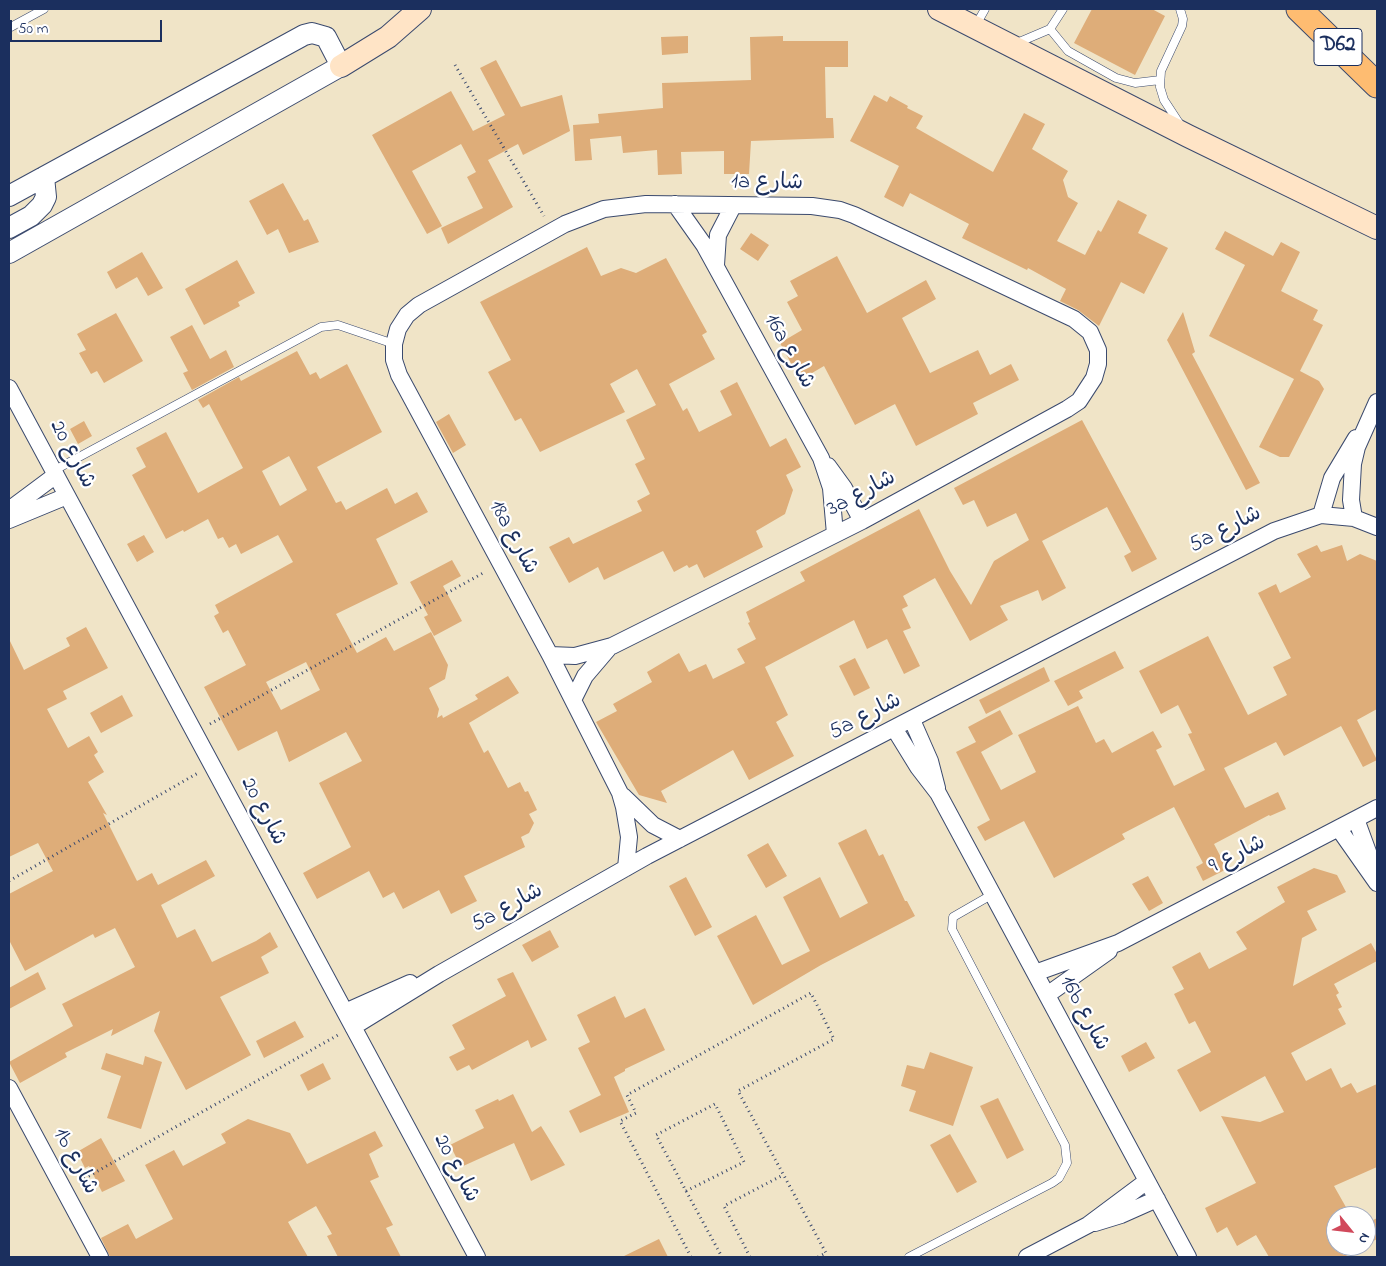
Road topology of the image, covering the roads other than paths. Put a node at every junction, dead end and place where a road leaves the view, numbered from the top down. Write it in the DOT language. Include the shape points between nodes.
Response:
graph roads {
  1 [pos="44,9"];
  2 [pos="420,9"];
  3 [pos="939,9"];
  4 [pos="1063,9"];
  5 [pos="1180,9"];
  6 [pos="1300,9"];
  7 [pos="980,18"];
  8 [pos="9,28"];
  9 [pos="1050,29"];
  10 [pos="1013,45"];
  11 [pos="341,66"];
  12 [pos="1160,80"];
  13 [pos="1377,85"];
  14 [pos="1188,136"];
  15 [pos="44,177"];
  16 [pos="9,196"];
  17 [pos="675,204"];
  18 [pos="733,206"];
  19 [pos="9,228"];
  20 [pos="1377,228"];
  21 [pos="9,253"];
  22 [pos="716,267"];
  23 [pos="419,305"];
  24 [pos="394,344"];
  25 [pos="1098,350"];
  26 [pos="9,388"];
  27 [pos="1377,402"];
  28 [pos="1364,430"];
  29 [pos="821,458"];
  30 [pos="55,473"];
  31 [pos="67,496"];
  32 [pos="9,510"];
  33 [pos="1321,515"];
  34 [pos="1354,518"];
  35 [pos="9,520"];
  36 [pos="862,521"];
  37 [pos="1377,527"];
  38 [pos="835,534"];
  39 [pos="612,646"];
  40 [pos="550,655"];
  41 [pos="573,700"];
  42 [pos="912,720"];
  43 [pos="894,728"];
  44 [pos="620,793"];
  45 [pos="938,793"];
  46 [pos="1377,808"];
  47 [pos="1356,819"];
  48 [pos="1339,829"];
  49 [pos="680,839"];
  50 [pos="626,868"];
  51 [pos="1377,877"];
  52 [pos="1377,883"];
  53 [pos="993,894"];
  54 [pos="1118,943"];
  55 [pos="1035,973"];
  56 [pos="1046,995"];
  57 [pos="349,1020"];
  58 [pos="9,1088"];
  59 [pos="1147,1181"];
  60 [pos="1157,1199"];
  61 [pos="1088,1225"];
  62 [pos="100,1257"];
  63 [pos="477,1257"];
  64 [pos="909,1257"];
  65 [pos="1027,1257"];
  66 [pos="1188,1257"];
  1 -- 8 [label="lane"];
  2 -- 11 [label="main road" via="388,37"];
  3 -- 7 [label="main road"];
  4 -- 9 [label="lane"];
  5 -- 12 [label="lane" via="1182,26"];
  6 -- 13 [label="main road, D62"];
  7 -- 10 [label="main road"];
  9 -- 10 [label="lane"];
  9 -- 12 [label="lane" via="1068,51 1116,78 1135,82"];
  10 -- 14 [label="main road"];
  11 -- 15 [label="street" via="326,37 312,33 304,35"];
  11 -- 21 [label="street"];
  12 -- 14 [label="lane" via="1164,100"];
  14 -- 20 [label="main road"];
  15 -- 16 [label="street"];
  15 -- 19 [label="street" via="46,197 42,205 31,216"];
  17 -- 18 [label="street, 1a شارع"];
  17 -- 22 [label="street, 16a شارع"];
  17 -- 23 [label="street, 1a شارع" via="626,205 583,216"];
  18 -- 22 [label="street" via="718,235"];
  18 -- 25 [label="street, 1a شارع" via="827,208 854,215 1074,319 1090,332"];
  22 -- 29 [label="street, 16a شارع"];
  23 -- 24 [label="street, 18a شارع" via="402,322"];
  24 -- 30 [label="lane" via="338,326 321,327"];
  24 -- 40 [label="street, 18a شارع" via="394,360 399,375"];
  25 -- 36 [label="street, 3a شارع" via="1094,378 1079,401"];
  26 -- 30 [label="street, شارع 20"];
  27 -- 28 [label="street"];
  28 -- 33 [label="street" via="1336,470"];
  28 -- 34 [label="street" via="1353,464 1351,500"];
  29 -- 36 [label="street, 16a شارع" via="844,488"];
  29 -- 38 [label="street, 16a شارع" via="831,488"];
  30 -- 31 [label="street, شارع 20"];
  30 -- 32 [label="street"];
  31 -- 35 [label="street"];
  31 -- 57 [label="street, شارع 20"];
  33 -- 34 [label="street"];
  33 -- 42 [label="street, 5a شارع" via="1274,531"];
  34 -- 37 [label="street"];
  36 -- 38 [label="street, 3a شارع"];
  38 -- 39 [label="street, 3a شارع"];
  39 -- 40 [label="street, 3a شارع" via="575,656"];
  39 -- 41 [label="street, 3a شارع" via="585,676"];
  40 -- 41 [label="street, 18a شارع"];
  41 -- 44 [label="street, 18a شارع"];
  42 -- 43 [label="street, 5a شارع"];
  42 -- 45 [label="street, 16b شارع" via="930,761"];
  43 -- 45 [label="street, 16b شارع"];
  43 -- 49 [label="street, 5a شارع"];
  44 -- 49 [label="street, 18a شارع" via="653,825"];
  44 -- 50 [label="street, 18a شارع" via="629,837"];
  45 -- 53 [label="street, 16b شارع"];
  46 -- 47 [label="street, شارع 9"];
  47 -- 48 [label="street, شارع 9"];
  47 -- 51 [label="street"];
  48 -- 52 [label="street"];
  48 -- 54 [label="street, شارع 9"];
  49 -- 50 [label="street, 5a شارع"];
  50 -- 57 [label="street, 5a شارع" via="439,974 404,985"];
  53 -- 55 [label="street, 16b شارع"];
  53 -- 64 [label="lane" via="953,918 952,929 1065,1145 1067,1163 1059,1178 1052,1183"];
  54 -- 55 [label="street, شارع 9"];
  54 -- 56 [label="street, شارع 9"];
  55 -- 56 [label="street, 16b شارع"];
  56 -- 59 [label="street, 16b شارع"];
  57 -- 63 [label="street, شارع 20"];
  58 -- 62 [label="street, 1b شارع"];
  59 -- 60 [label="street, 16b شارع"];
  59 -- 61 [label="street"];
  60 -- 61 [label="street"];
  60 -- 66 [label="street, 16b شارع"];
  61 -- 65 [label="street"];
}
